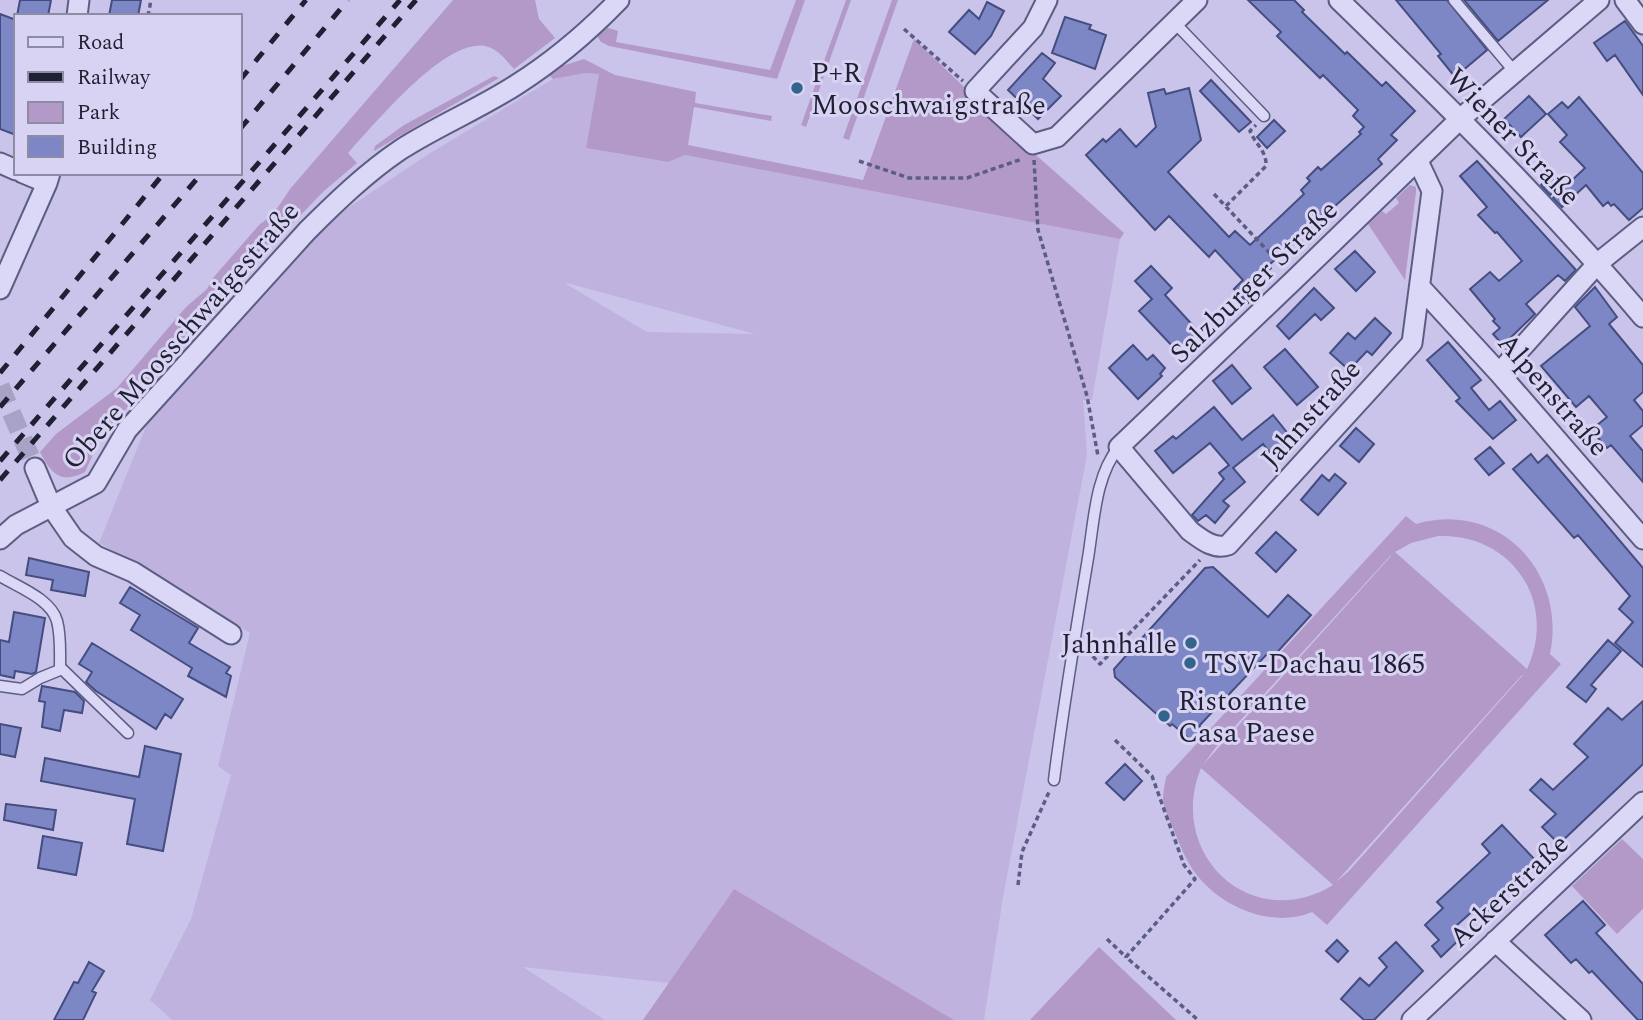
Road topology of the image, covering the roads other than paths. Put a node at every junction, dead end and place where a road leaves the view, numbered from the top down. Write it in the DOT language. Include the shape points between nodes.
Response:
graph roads {
  1 [pos="619,0"];
  2 [pos="1047,0"];
  3 [pos="1197,0"];
  4 [pos="1339,0"];
  5 [pos="1454,0"];
  6 [pos="1599,0"];
  7 [pos="1625,0"];
  8 [pos="1174,22"];
  9 [pos="1643,24"];
  10 [pos="1514,71"];
  11 [pos="1264,116"];
  12 [pos="1460,119"];
  13 [pos="1416,164"];
  14 [pos="49,178"];
  15 [pos="1643,227"];
  16 [pos="1598,263"];
  17 [pos="1421,288"];
  18 [pos="0,289"];
  19 [pos="1643,317"];
  20 [pos="1499,373"];
  21 [pos="1119,447"];
  22 [pos="35,468"];
  23 [pos="51,506"];
  24 [pos="0,539"];
  25 [pos="1643,539"];
  26 [pos="0,576"];
  27 [pos="231,634"];
  28 [pos="62,669"];
  29 [pos="0,686"];
  30 [pos="128,733"];
  31 [pos="1054,780"];
  32 [pos="1643,802"];
  33 [pos="1495,941"];
  34 [pos="1412,1020"];
  35 [pos="1581,1020"];
  1 -- 23 [label="street, Obere Moosschwaigestraße" via="550,62 399,151 338,200 127,430 96,483"];
  2 -- 8 [label="street" via="1032,28 975,91 1033,144 1057,137"];
  3 -- 8 [label="street"];
  4 -- 12 [label="street, Wiener Straße"];
  5 -- 10 [label="lane"];
  6 -- 10 [label="street"];
  7 -- 9 [label="street"];
  8 -- 11 [label="lane"];
  10 -- 12 [label="street"];
  12 -- 13 [label="street"];
  12 -- 16 [label="street, Wiener Straße"];
  13 -- 17 [label="street, Jahnstraße" via="1432,191"];
  13 -- 21 [label="street, Salzburger Straße"];
  14 -- 18 [label="street"];
  15 -- 16 [label="street"];
  16 -- 19 [label="street, Wiener Straße"];
  16 -- 20 [label="street"];
  17 -- 20 [label="street, Alpenstraße"];
  17 -- 21 [label="street, Jahnstraße" via="1412,343 1228,545 1213,545 1190,531"];
  20 -- 25 [label="street, Alpenstraße"];
  21 -- 31 [label="lane" via="1106,468 1074,636"];
  22 -- 23 [label="street"];
  23 -- 24 [label="street, Obere Moosschwaigestraße"];
  23 -- 27 [label="street" via="74,538 96,556 133,572"];
  26 -- 28 [label="lane" via="51,609 57,619"];
  28 -- 29 [label="lane" via="22,690"];
  28 -- 30 [label="lane"];
  32 -- 33 [label="street, Ackerstraße"];
  33 -- 34 [label="street, Ackerstraße"];
  33 -- 35 [label="street"];
}
